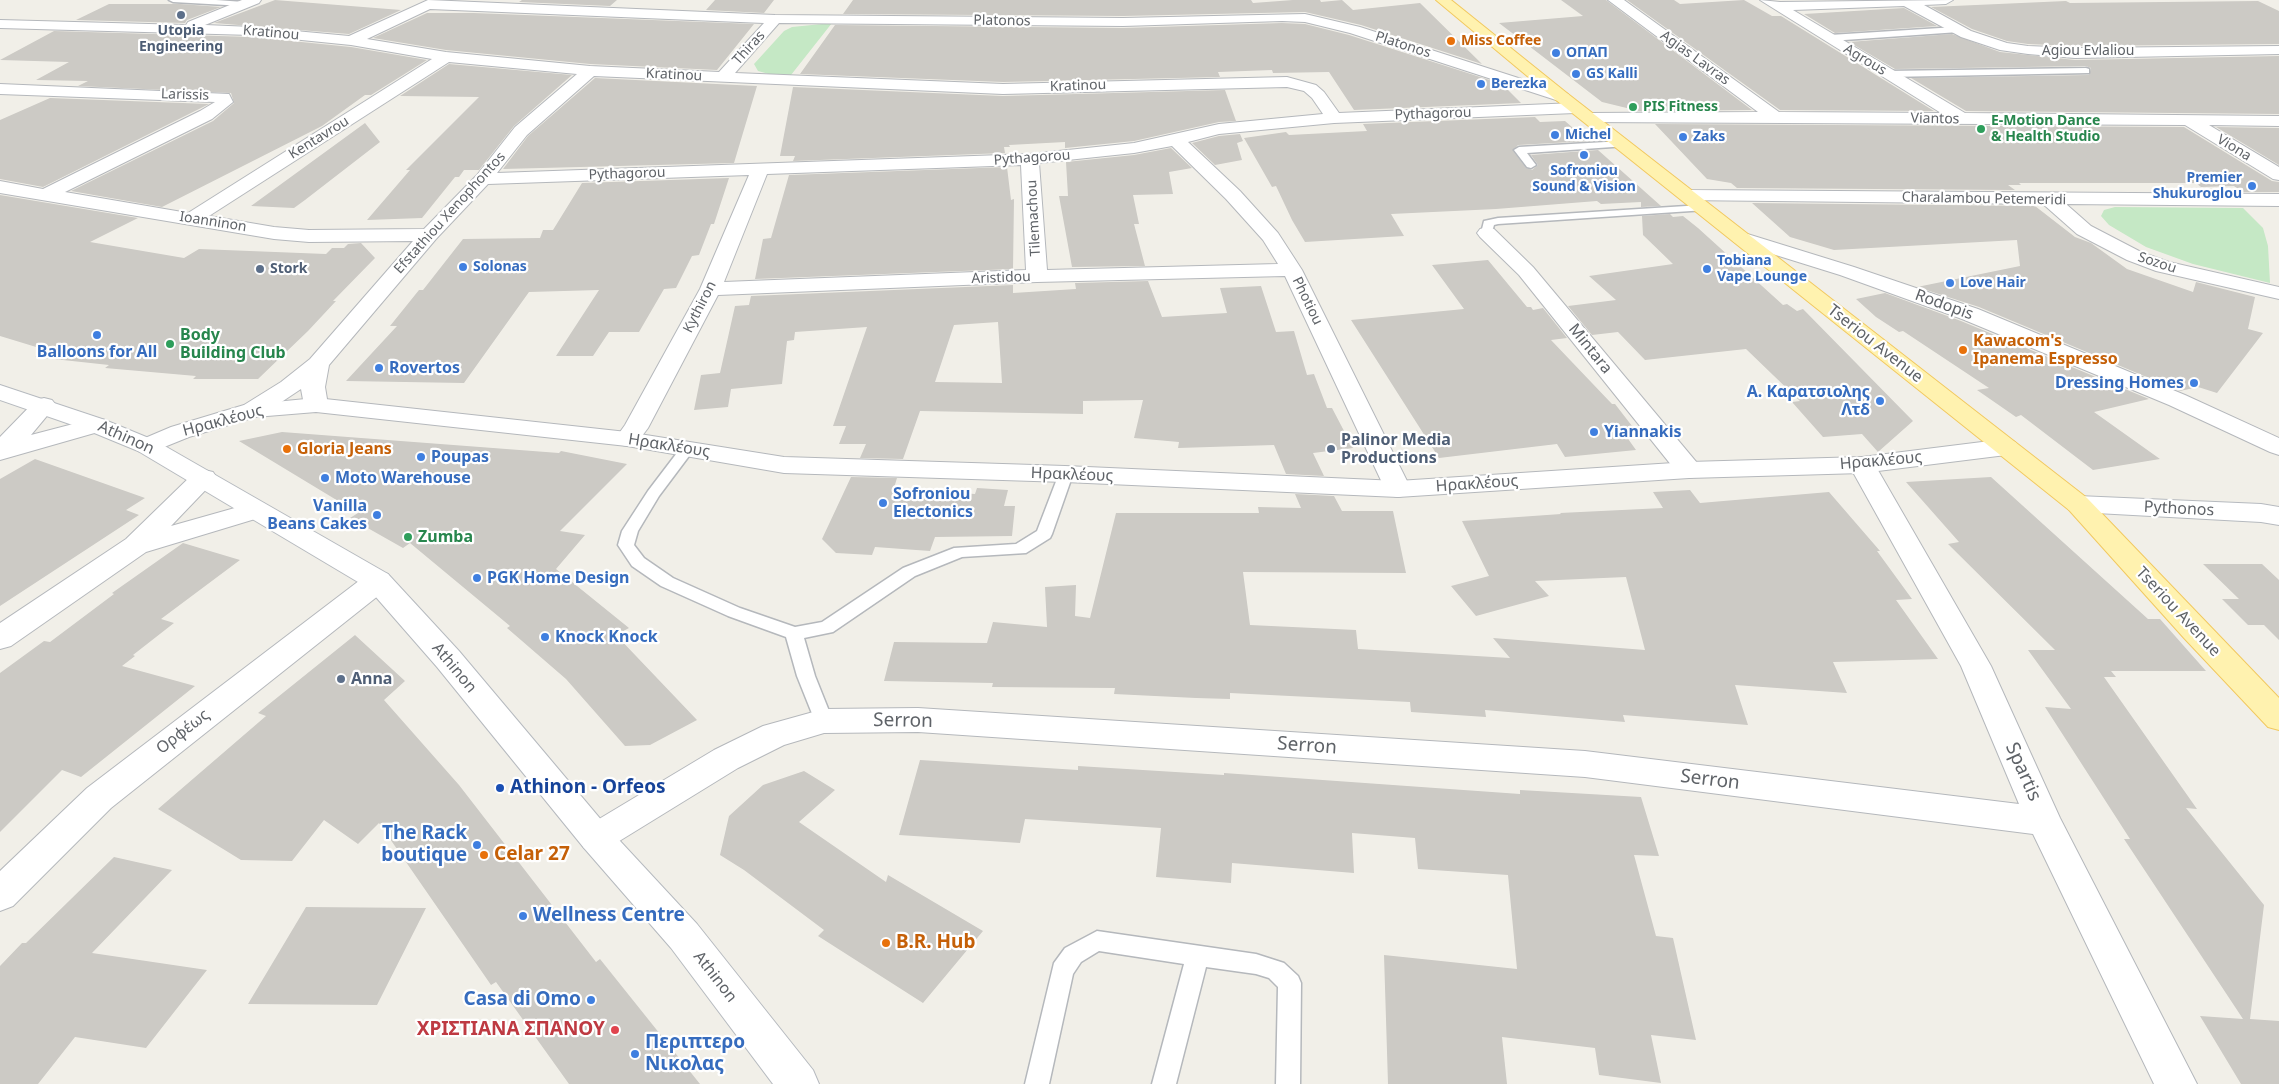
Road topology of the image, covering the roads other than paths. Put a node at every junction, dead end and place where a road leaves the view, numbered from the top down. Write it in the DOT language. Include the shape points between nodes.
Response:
graph roads {
  1 [pos="174,0"];
  2 [pos="684,0"];
  3 [pos="1443,0"];
  4 [pos="1614,0"];
  5 [pos="1946,0"];
  6 [pos="249,2"];
  7 [pos="434,2"];
  8 [pos="1908,2"];
  9 [pos="1772,3"];
  10 [pos="1116,7"];
  11 [pos="671,15"];
  12 [pos="775,19"];
  13 [pos="1123,22"];
  14 [pos="0,24"];
  15 [pos="184,28"];
  16 [pos="1956,30"];
  17 [pos="1830,38"];
  18 [pos="351,41"];
  19 [pos="2279,50"];
  20 [pos="446,57"];
  21 [pos="590,71"];
  22 [pos="2086,71"];
  23 [pos="1888,74"];
  24 [pos="722,78"];
  25 [pos="0,89"];
  26 [pos="1562,97"];
  27 [pos="1584,113"];
  28 [pos="1775,117"];
  29 [pos="1334,118"];
  30 [pos="1963,120"];
  31 [pos="2190,121"];
  32 [pos="2279,121"];
  33 [pos="1176,140"];
  34 [pos="1623,144"];
  35 [pos="1030,159"];
  36 [pos="1531,165"];
  37 [pos="760,169"];
  38 [pos="2279,175"];
  39 [pos="483,179"];
  40 [pos="0,187"];
  41 [pos="47,194"];
  42 [pos="2050,200"];
  43 [pos="2279,200"];
  44 [pos="1695,202"];
  45 [pos="192,219"];
  46 [pos="1487,233"];
  47 [pos="429,236"];
  48 [pos="1741,238"];
  49 [pos="1292,270"];
  50 [pos="1037,276"];
  51 [pos="711,289"];
  52 [pos="2279,293"];
  53 [pos="318,364"];
  54 [pos="0,392"];
  55 [pos="44,405"];
  56 [pos="316,405"];
  57 [pos="253,410"];
  58 [pos="96,425"];
  59 [pos="627,439"];
  60 [pos="147,446"];
  61 [pos="2279,447"];
  62 [pos="688,448"];
  63 [pos="2006,448"];
  64 [pos="0,451"];
  65 [pos="1862,465"];
  66 [pos="1689,470"];
  67 [pos="1065,474"];
  68 [pos="204,478"];
  69 [pos="1398,489"];
  70 [pos="2078,504"];
  71 [pos="256,510"];
  72 [pos="2273,515"];
  73 [pos="136,545"];
  74 [pos="378,581"];
  75 [pos="794,633"];
  76 [pos="0,638"];
  77 [pos="2279,718"];
  78 [pos="824,721"];
  79 [pos="2044,820"];
  80 [pos="596,838"];
  81 [pos="0,895"];
  82 [pos="1197,956"];
  83 [pos="798,1084"];
  84 [pos="1037,1084"];
  85 [pos="1164,1084"];
  86 [pos="1288,1084"];
  87 [pos="2176,1084"];
  1 -- 6 [label="lane"];
  2 -- 11 [label="street"];
  3 -- 26 [label="main road, Tseriou Avenue"];
  4 -- 28 [label="street, Agias Lavras"];
  5 -- 8 [label="street"];
  6 -- 15 [label="street"];
  7 -- 11 [label="street, Platonos"];
  7 -- 18 [label="street"];
  8 -- 9 [label="street"];
  8 -- 16 [label="street, Agiou Evlaliou"];
  9 -- 17 [label="street, Agrous"];
  10 -- 13 [label="street"];
  11 -- 12 [label="street, Platonos"];
  12 -- 13 [label="street, Platonos"];
  12 -- 24 [label="street, Thiras"];
  13 -- 26 [label="street, Platonos" via="1278,12 1355,30"];
  14 -- 15 [label="street, Kratinou"];
  15 -- 18 [label="street, Kratinou"];
  16 -- 17 [label="lane"];
  16 -- 19 [label="street, Agiou Evlaliou" via="2004,47 2051,52"];
  17 -- 23 [label="street, Agrous"];
  18 -- 20 [label="street, Kratinou"];
  20 -- 21 [label="street, Kratinou"];
  20 -- 45 [label="street, Kentavrou"];
  21 -- 24 [label="street, Kratinou"];
  21 -- 39 [label="street, Efstathiou Xenophontos" via="522,131"];
  22 -- 23 [label="lane"];
  23 -- 30 [label="street, Agrous"];
  24 -- 29 [label="street, Kratinou" via="1003,89 1287,82 1310,88"];
  25 -- 41 [label="street, Larissis" via="224,97 225,102 206,115"];
  26 -- 27 [label="main road, Tseriou Avenue"];
  27 -- 28 [label="street, Viantos"];
  27 -- 29 [label="street, Pythagorou"];
  27 -- 34 [label="main road, Tseriou Avenue"];
  28 -- 30 [label="street, Viantos"];
  29 -- 33 [label="street, Pythagorou" via="1219,129"];
  30 -- 31 [label="street, Viantos"];
  31 -- 32 [label="street, Viantos"];
  31 -- 38 [label="street, Viona"];
  33 -- 35 [label="street, Pythagorou" via="1096,153"];
  33 -- 49 [label="street, Photiou" via="1271,237"];
  34 -- 36 [label="lane" via="1519,150"];
  34 -- 44 [label="main road, Tseriou Avenue"];
  35 -- 37 [label="street, Pythagorou"];
  35 -- 50 [label="street, Tilemachou"];
  37 -- 39 [label="street, Pythagorou"];
  37 -- 51 [label="street, Kythiron"];
  39 -- 47 [label="street, Efstathiou Xenophontos"];
  40 -- 41 [label="street, Ioanninon"];
  41 -- 45 [label="street, Ioanninon"];
  42 -- 43 [label="street, Charalambou Petemeridi"];
  42 -- 44 [label="street, Charalambou Petemeridi"];
  42 -- 52 [label="street, Sozou" via="2084,230 2134,256 2163,267"];
  44 -- 46 [label="lane" via="1498,221 1488,224"];
  44 -- 48 [label="main road, Tseriou Avenue"];
  45 -- 47 [label="street, Ioanninon" via="309,236"];
  46 -- 66 [label="street, Mintara" via="1526,271"];
  47 -- 53 [label="street, Efstathiou Xenophontos"];
  48 -- 61 [label="street, Rodopis" via="1970,314"];
  48 -- 63 [label="main road, Tseriou Avenue"];
  49 -- 50 [label="street, Aristidou"];
  49 -- 69 [label="street, Photiou"];
  50 -- 51 [label="street, Aristidou"];
  51 -- 59 [label="street, Kythiron"];
  53 -- 56 [label="street, Efstathiou Xenophontos" via="313,387"];
  53 -- 57 [label="street, Efstathiou Xenophontos"];
  54 -- 55 [label="street, Athinon"];
  55 -- 58 [label="street, Athinon"];
  55 -- 64 [label="street"];
  56 -- 57 [label="street, Ηρακλέους"];
  56 -- 59 [label="street, Ηρακλέους"];
  57 -- 60 [label="street, Ηρακλέους" via="180,432"];
  58 -- 60 [label="street, Athinon"];
  58 -- 64 [label="street"];
  59 -- 62 [label="street, Ηρακλέους"];
  60 -- 68 [label="street, Athinon"];
  62 -- 67 [label="street, Ηρακλέους" via="784,465"];
  62 -- 75 [label="lane" via="653,494 630,532 626,545 638,562 667,582 734,612"];
  63 -- 65 [label="street, Ηρακλέους"];
  63 -- 70 [label="main road, Tseriou Avenue"];
  65 -- 66 [label="street, Ηρακλέους"];
  65 -- 79 [label="street, Spartis" via="1976,666"];
  66 -- 69 [label="street, Ηρακλέους"];
  67 -- 69 [label="street, Ηρακλέους"];
  67 -- 75 [label="lane" via="1044,534 1020,549 960,552 909,572 827,628"];
  68 -- 71 [label="street, Athinon"];
  68 -- 73 [label="street"];
  70 -- 72 [label="street, Pythonos"];
  70 -- 77 [label="main road, Tseriou Avenue"];
  71 -- 73 [label="street"];
  71 -- 74 [label="street, Athinon"];
  73 -- 76 [label="street"];
  74 -- 80 [label="street, Athinon" via="448,659"];
  74 -- 81 [label="street, Ορφέως" via="99,798"];
  75 -- 78 [label="lane" via="806,676"];
  78 -- 79 [label="street, Serron" via="918,720 1585,764"];
  78 -- 80 [label="street, Serron" via="774,735 726,759"];
  79 -- 87 [label="street, Spartis"];
  80 -- 83 [label="street, Athinon" via="684,936"];
  82 -- 84 [label="lane" via="1097,941 1073,955 1062,970"];
  82 -- 85 [label="lane"];
  82 -- 86 [label="lane" via="1256,964 1276,970 1290,982"];
}
